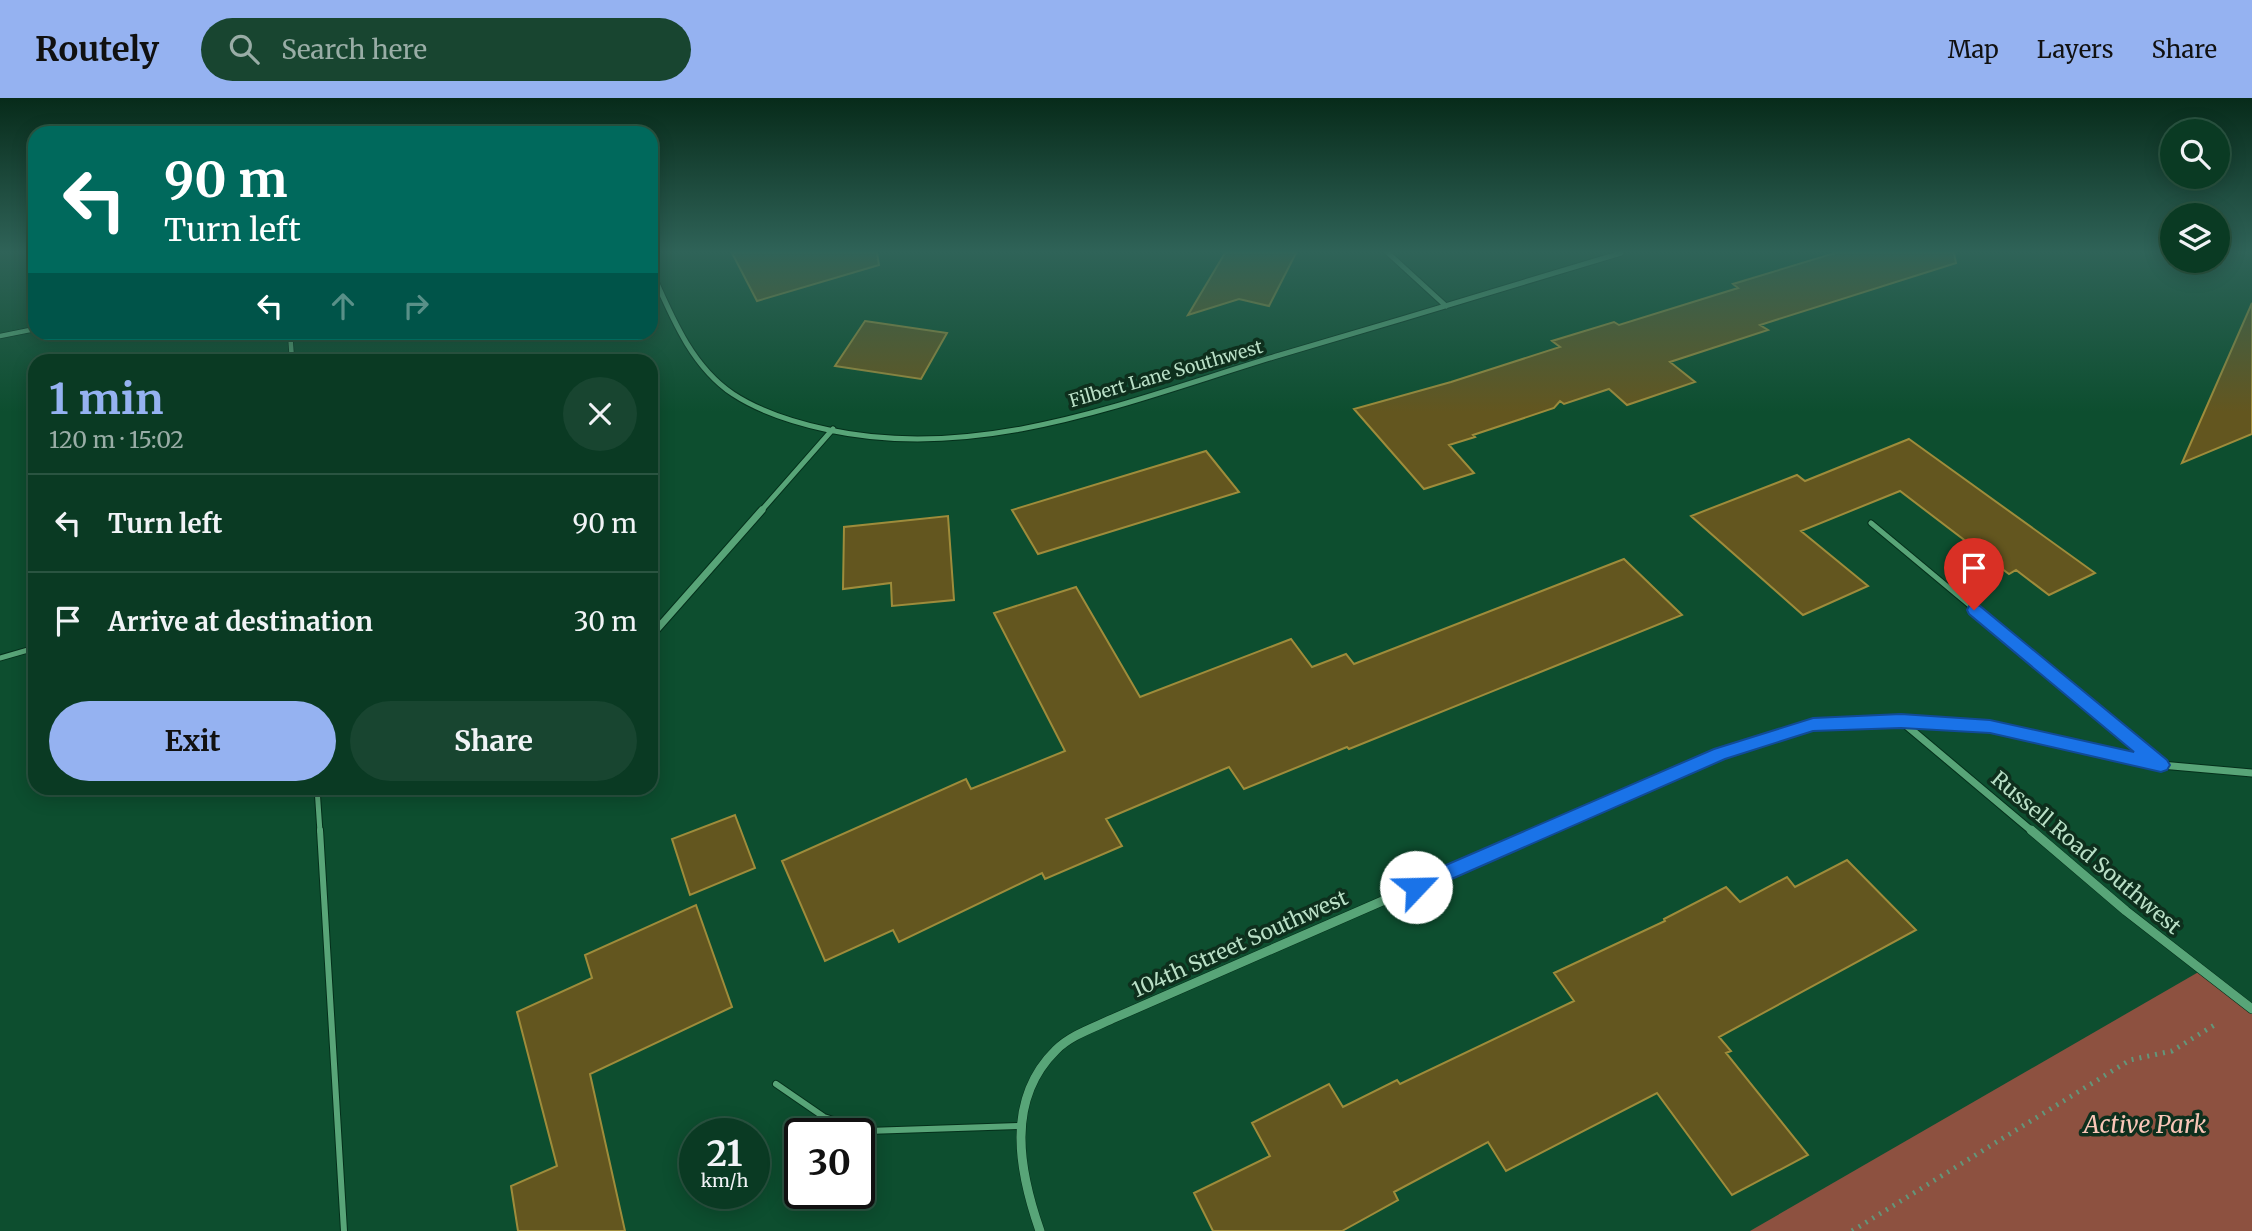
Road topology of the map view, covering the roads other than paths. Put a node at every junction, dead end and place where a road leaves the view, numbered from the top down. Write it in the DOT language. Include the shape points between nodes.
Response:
graph roads {
  1 [pos="669,306"];
  2 [pos="1446,306"];
  3 [pos="28,330"];
  4 [pos="0,336"];
  5 [pos="833,429"];
  6 [pos="1871,523"];
  7 [pos="658,628"];
  8 [pos="28,650"];
  9 [pos="0,658"];
  10 [pos="1901,721"];
  11 [pos="2161,765"];
  12 [pos="2252,773"];
  13 [pos="317,795"];
  14 [pos="2250,1007"];
  15 [pos="776,1084"];
  16 [pos="1019,1126"];
  17 [pos="344,1231"];
  18 [pos="1040,1231"];
  1 -- 5 [label="street, Filbert Lane Southwest" via="693,353 733,394 776,415"];
  2 -- 5 [label="street, Filbert Lane Southwest" via="1019,429 922,440"];
  3 -- 4 [label="lane"];
  5 -- 7 [label="street"];
  6 -- 11 [label="lane"];
  8 -- 9 [label="lane"];
  10 -- 11 [label="street, 104th Street Southwest" via="1990,727"];
  10 -- 14 [label="street, Russell Road Southwest" via="2126,911"];
  10 -- 16 [label="street, 104th Street Southwest" via="1813,724 1720,754 1112,1019 1056,1049 1028,1090"];
  11 -- 12 [label="street, 104th Street Southwest"];
  13 -- 17 [label="lane"];
  15 -- 16 [label="lane" via="824,1117 867,1131"];
  16 -- 18 [label="street" via="1027,1196"];
}
